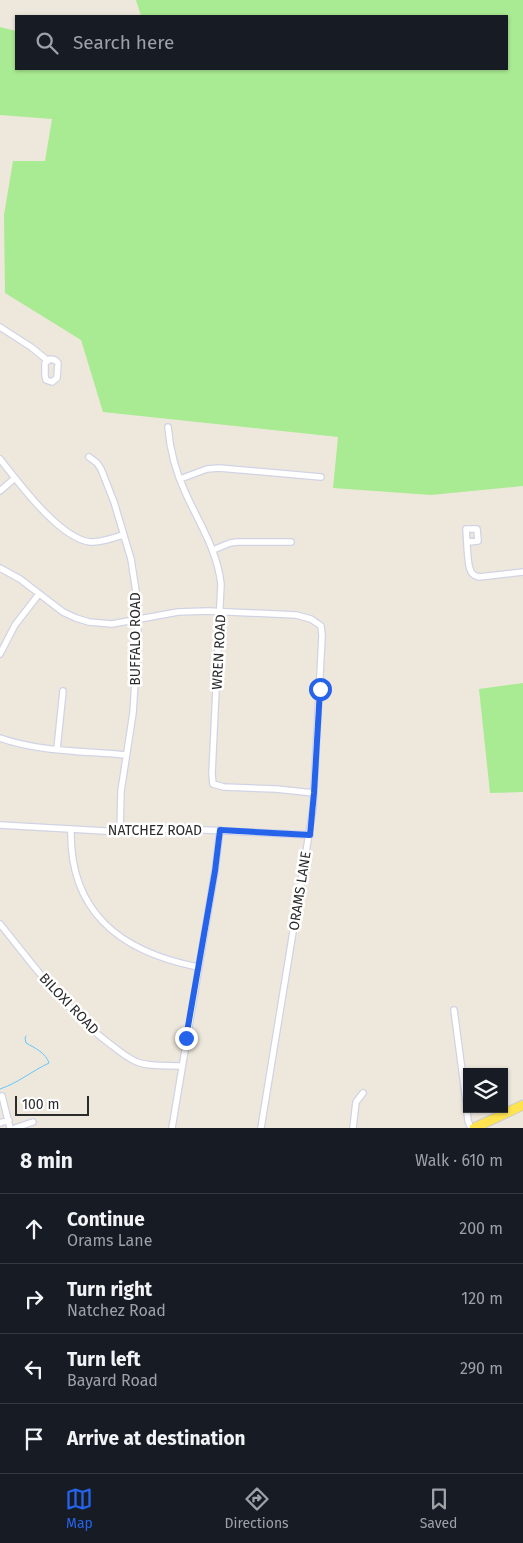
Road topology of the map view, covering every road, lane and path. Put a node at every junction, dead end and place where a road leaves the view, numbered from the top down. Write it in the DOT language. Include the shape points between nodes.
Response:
graph roads {
  1 [pos="0,327"];
  2 [pos="47,360"];
  3 [pos="168,427"];
  4 [pos="89,458"];
  5 [pos="0,459"];
  6 [pos="322,477"];
  7 [pos="15,478"];
  8 [pos="180,479"];
  9 [pos="0,491"];
  10 [pos="124,535"];
  11 [pos="291,542"];
  12 [pos="468,542"];
  13 [pos="213,550"];
  14 [pos="0,568"];
  15 [pos="523,572"];
  16 [pos="39,594"];
  17 [pos="221,612"];
  18 [pos="138,620"];
  19 [pos="0,654"];
  20 [pos="62,691"];
  21 [pos="0,738"];
  22 [pos="57,749"];
  23 [pos="126,755"];
  24 [pos="314,793"];
  25 [pos="0,825"];
  26 [pos="71,829"];
  27 [pos="220,830"];
  28 [pos="120,831"];
  29 [pos="310,835"];
  30 [pos="0,924"];
  31 [pos="198,967"];
  32 [pos="454,1010"];
  33 [pos="182,1066"];
  34 [pos="363,1093"];
  35 [pos="2,1096"];
  36 [pos="523,1105"];
  37 [pos="9,1120"];
  38 [pos="34,1122"];
  39 [pos="0,1123"];
  40 [pos="10,1128"];
  41 [pos="15,1128"];
  42 [pos="172,1128"];
  43 [pos="261,1128"];
  44 [pos="353,1128"];
  45 [pos="472,1128"];
  1 -- 2 [label="street"];
  3 -- 8 [label="street, WREN ROAD" via="172,458"];
  4 -- 10 [label="street, BUFFALO ROAD" via="97,463 109,486"];
  5 -- 7 [label="street"];
  6 -- 8 [label="street" via="219,468"];
  7 -- 9 [label="street"];
  7 -- 10 [label="street" via="42,510 74,536 93,542"];
  8 -- 13 [label="street, WREN ROAD"];
  10 -- 18 [label="street, BUFFALO ROAD" via="134,575"];
  11 -- 13 [label="street" via="237,542"];
  12 -- 15 [label="street" via="470,569 474,575"];
  13 -- 17 [label="street, WREN ROAD" via="220,571"];
  14 -- 16 [label="street"];
  16 -- 18 [label="street" via="63,612 84,621 105,624"];
  16 -- 19 [label="street" via="15,624"];
  17 -- 18 [label="street" via="178,612"];
  17 -- 24 [label="street, ORAMS LANE" via="290,615 311,619 322,629"];
  17 -- 24 [label="street, WREN ROAD" via="213,784 224,788"];
  18 -- 23 [label="street, BUFFALO ROAD" via="134,713"];
  20 -- 22 [label="street"];
  21 -- 22 [label="street" via="33,747"];
  22 -- 23 [label="street"];
  23 -- 28 [label="street, BUFFALO ROAD"];
  24 -- 29 [label="street, ORAMS LANE"];
  25 -- 26 [label="street, NATCHEZ ROAD"];
  26 -- 28 [label="street, NATCHEZ ROAD"];
  26 -- 31 [label="street" via="75,875 83,894 101,920 141,949"];
  27 -- 28 [label="street, NATCHEZ ROAD" via="167,828"];
  27 -- 29 [label="street, NATCHEZ ROAD"];
  27 -- 31 [label="street"];
  29 -- 43 [label="street, ORAMS LANE"];
  30 -- 33 [label="street, BILOXI ROAD" via="60,998 110,1044 140,1063"];
  31 -- 33 [label="street"];
  32 -- 45 [label="street" via="468,1121"];
  33 -- 42 [label="street"];
  34 -- 44 [label="street" via="356,1102"];
  35 -- 37 [label="street"];
  36 -- 45 [label="main road"];
  37 -- 39 [label="street"];
  37 -- 40 [label="street"];
  38 -- 41 [label="street"];
}
